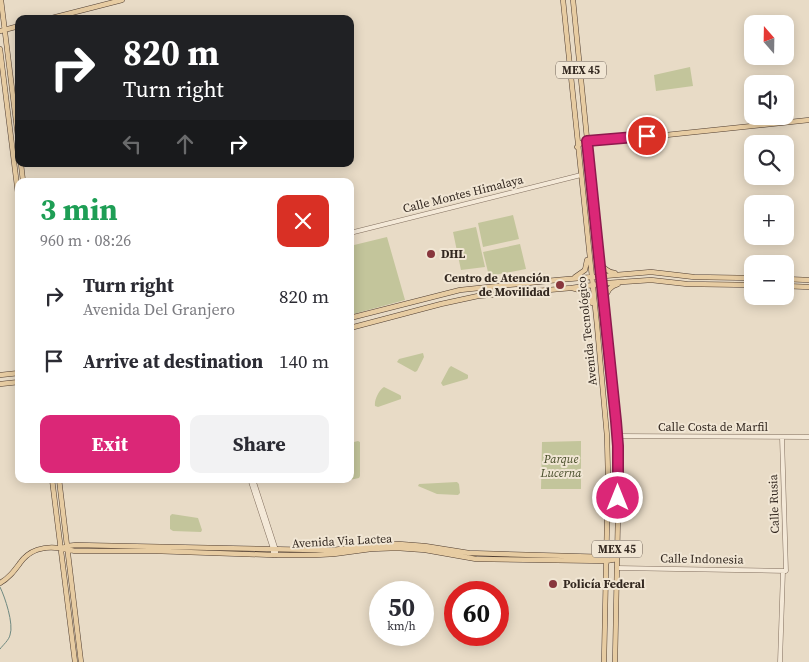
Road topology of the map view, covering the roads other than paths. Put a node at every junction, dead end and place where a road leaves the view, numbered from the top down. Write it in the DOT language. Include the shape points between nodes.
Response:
graph roads {
  1 [pos="1,0"];
  2 [pos="122,0"];
  3 [pos="563,0"];
  4 [pos="573,0"];
  5 [pos="564,12"];
  6 [pos="574,12"];
  7 [pos="64,15"];
  8 [pos="565,25"];
  9 [pos="15,27"];
  10 [pos="576,27"];
  11 [pos="2,30"];
  12 [pos="0,48"];
  13 [pos="15,118"];
  14 [pos="809,120"];
  15 [pos="587,129"];
  16 [pos="602,140"];
  17 [pos="587,141"];
  18 [pos="577,147"];
  19 [pos="581,175"];
  20 [pos="16,178"];
  21 [pos="594,205"];
  22 [pos="584,206"];
  23 [pos="595,217"];
  24 [pos="586,218"];
  25 [pos="354,232"];
  26 [pos="588,249"];
  27 [pos="599,260"];
  28 [pos="624,274"];
  29 [pos="601,276"];
  30 [pos="591,277"];
  31 [pos="744,278"];
  32 [pos="570,279"];
  33 [pos="794,280"];
  34 [pos="809,280"];
  35 [pos="626,281"];
  36 [pos="602,283"];
  37 [pos="592,285"];
  38 [pos="744,285"];
  39 [pos="794,286"];
  40 [pos="809,287"];
  41 [pos="571,288"];
  42 [pos="604,303"];
  43 [pos="595,310"];
  44 [pos="354,317"];
  45 [pos="354,327"];
  46 [pos="600,363"];
  47 [pos="611,365"];
  48 [pos="15,373"];
  49 [pos="0,375"];
  50 [pos="602,376"];
  51 [pos="15,383"];
  52 [pos="0,384"];
  53 [pos="613,389"];
  54 [pos="617,436"];
  55 [pos="782,437"];
  56 [pos="809,437"];
  57 [pos="53,483"];
  58 [pos="59,483"];
  59 [pos="253,483"];
  60 [pos="61,548"];
  61 [pos="67,548"];
  62 [pos="275,552"];
  63 [pos="606,559"];
  64 [pos="617,559"];
  65 [pos="617,568"];
  66 [pos="785,571"];
  67 [pos="1,583"];
  68 [pos="75,662"];
  69 [pos="81,662"];
  70 [pos="604,662"];
  71 [pos="615,662"];
  72 [pos="780,662"];
  1 -- 11 [label="main road"];
  2 -- 7 [label="main road"];
  3 -- 5 [label="main road, Avenida Tecnológico / MEX 45"];
  4 -- 6 [label="main road, Avenida Tecnológico / MEX 45"];
  5 -- 6 [label="main road" via="569,17"];
  5 -- 8 [label="main road, Avenida Tecnológico / MEX 45"];
  6 -- 10 [label="main road, Avenida Tecnológico / MEX 45"];
  8 -- 10 [label="main road"];
  8 -- 18 [label="main road, Avenida Tecnológico / MEX 45"];
  9 -- 11 [label="main road"];
  10 -- 15 [label="main road, Avenida Tecnológico / MEX 45"];
  11 -- 13 [label="main road"];
  12 -- 20 [label="main road"];
  14 -- 16 [label="main road"];
  15 -- 16 [label="main road" via="592,137"];
  15 -- 17 [label="main road, Avenida Tecnológico / MEX 45"];
  16 -- 17 [label="main road"];
  17 -- 18 [label="main road"];
  17 -- 21 [label="main road, Avenida Tecnológico / MEX 45"];
  18 -- 19 [label="main road, Avenida Tecnológico / MEX 45"];
  19 -- 22 [label="main road, Avenida Tecnológico / MEX 45"];
  19 -- 25 [label="street, Calle Montes Himalaya"];
  21 -- 22 [label="main road" via="590,208"];
  21 -- 23 [label="main road, Avenida Tecnológico / MEX 45"];
  22 -- 24 [label="main road, Avenida Tecnológico / MEX 45"];
  23 -- 24 [label="main road"];
  23 -- 27 [label="main road, Avenida Tecnológico / MEX 45"];
  24 -- 26 [label="main road, Avenida Tecnológico / MEX 45"];
  26 -- 30 [label="main road, Avenida Tecnológico / MEX 45"];
  26 -- 32 [label="main road" via="586,268"];
  27 -- 28 [label="main road" via="609,272"];
  27 -- 29 [label="main road, Avenida Tecnológico / MEX 45"];
  28 -- 29 [label="main road"];
  28 -- 31 [label="main road" via="651,272"];
  29 -- 30 [label="main road"];
  29 -- 36 [label="main road, Avenida Tecnológico / MEX 45"];
  30 -- 32 [label="main road"];
  30 -- 37 [label="main road, Avenida Tecnológico / MEX 45"];
  32 -- 44 [label="main road" via="460,290"];
  33 -- 34 [label="main road"];
  35 -- 36 [label="main road"];
  35 -- 38 [label="main road"];
  35 -- 42 [label="main road" via="608,290"];
  36 -- 37 [label="main road"];
  36 -- 42 [label="main road, Avenida Tecnológico / MEX 45"];
  37 -- 41 [label="main road"];
  37 -- 43 [label="main road, Avenida Tecnológico / MEX 45"];
  39 -- 40 [label="main road"];
  41 -- 43 [label="main road" via="588,293"];
  41 -- 45 [label="main road" via="478,296"];
  42 -- 47 [label="main road, Avenida Tecnológico / MEX 45"];
  43 -- 46 [label="main road, Avenida Tecnológico / MEX 45"];
  46 -- 47 [label="main road" via="605,368"];
  46 -- 50 [label="main road, Avenida Tecnológico / MEX 45"];
  47 -- 53 [label="main road, Avenida Tecnológico / MEX 45"];
  48 -- 49 [label="main road"];
  50 -- 53 [label="main road" via="609,377"];
  50 -- 63 [label="main road, Avenida Tecnológico / MEX 45" via="608,457"];
  51 -- 52 [label="main road"];
  53 -- 54 [label="main road, Avenida Tecnológico / MEX 45"];
  54 -- 55 [label="street, Calle Costa de Marfil"];
  54 -- 64 [label="main road, Avenida Tecnológico / MEX 45"];
  55 -- 56 [label="street, Calle Costa de Marfil"];
  55 -- 66 [label="street, Calle Rusia"];
  57 -- 60 [label="main road"];
  58 -- 61 [label="main road"];
  59 -- 62 [label="street"];
  60 -- 61 [label="main road, Avenida Via Lactea"];
  60 -- 67 [label="main road" via="42,548 32,552"];
  60 -- 68 [label="main road"];
  61 -- 62 [label="main road, Avenida Via Lactea"];
  61 -- 69 [label="main road"];
  62 -- 63 [label="main road, Avenida Via Lactea" via="334,554 403,548 476,558"];
  63 -- 64 [label="main road, Avenida Via Lactea"];
  63 -- 70 [label="main road, Avenida Tecnológico / MEX 45"];
  64 -- 65 [label="main road, Avenida Tecnológico / MEX 45"];
  65 -- 66 [label="street, Calle Indonesia"];
  65 -- 71 [label="main road, Avenida Tecnológico / MEX 45"];
  66 -- 72 [label="street, Calle Rusia"];
}
